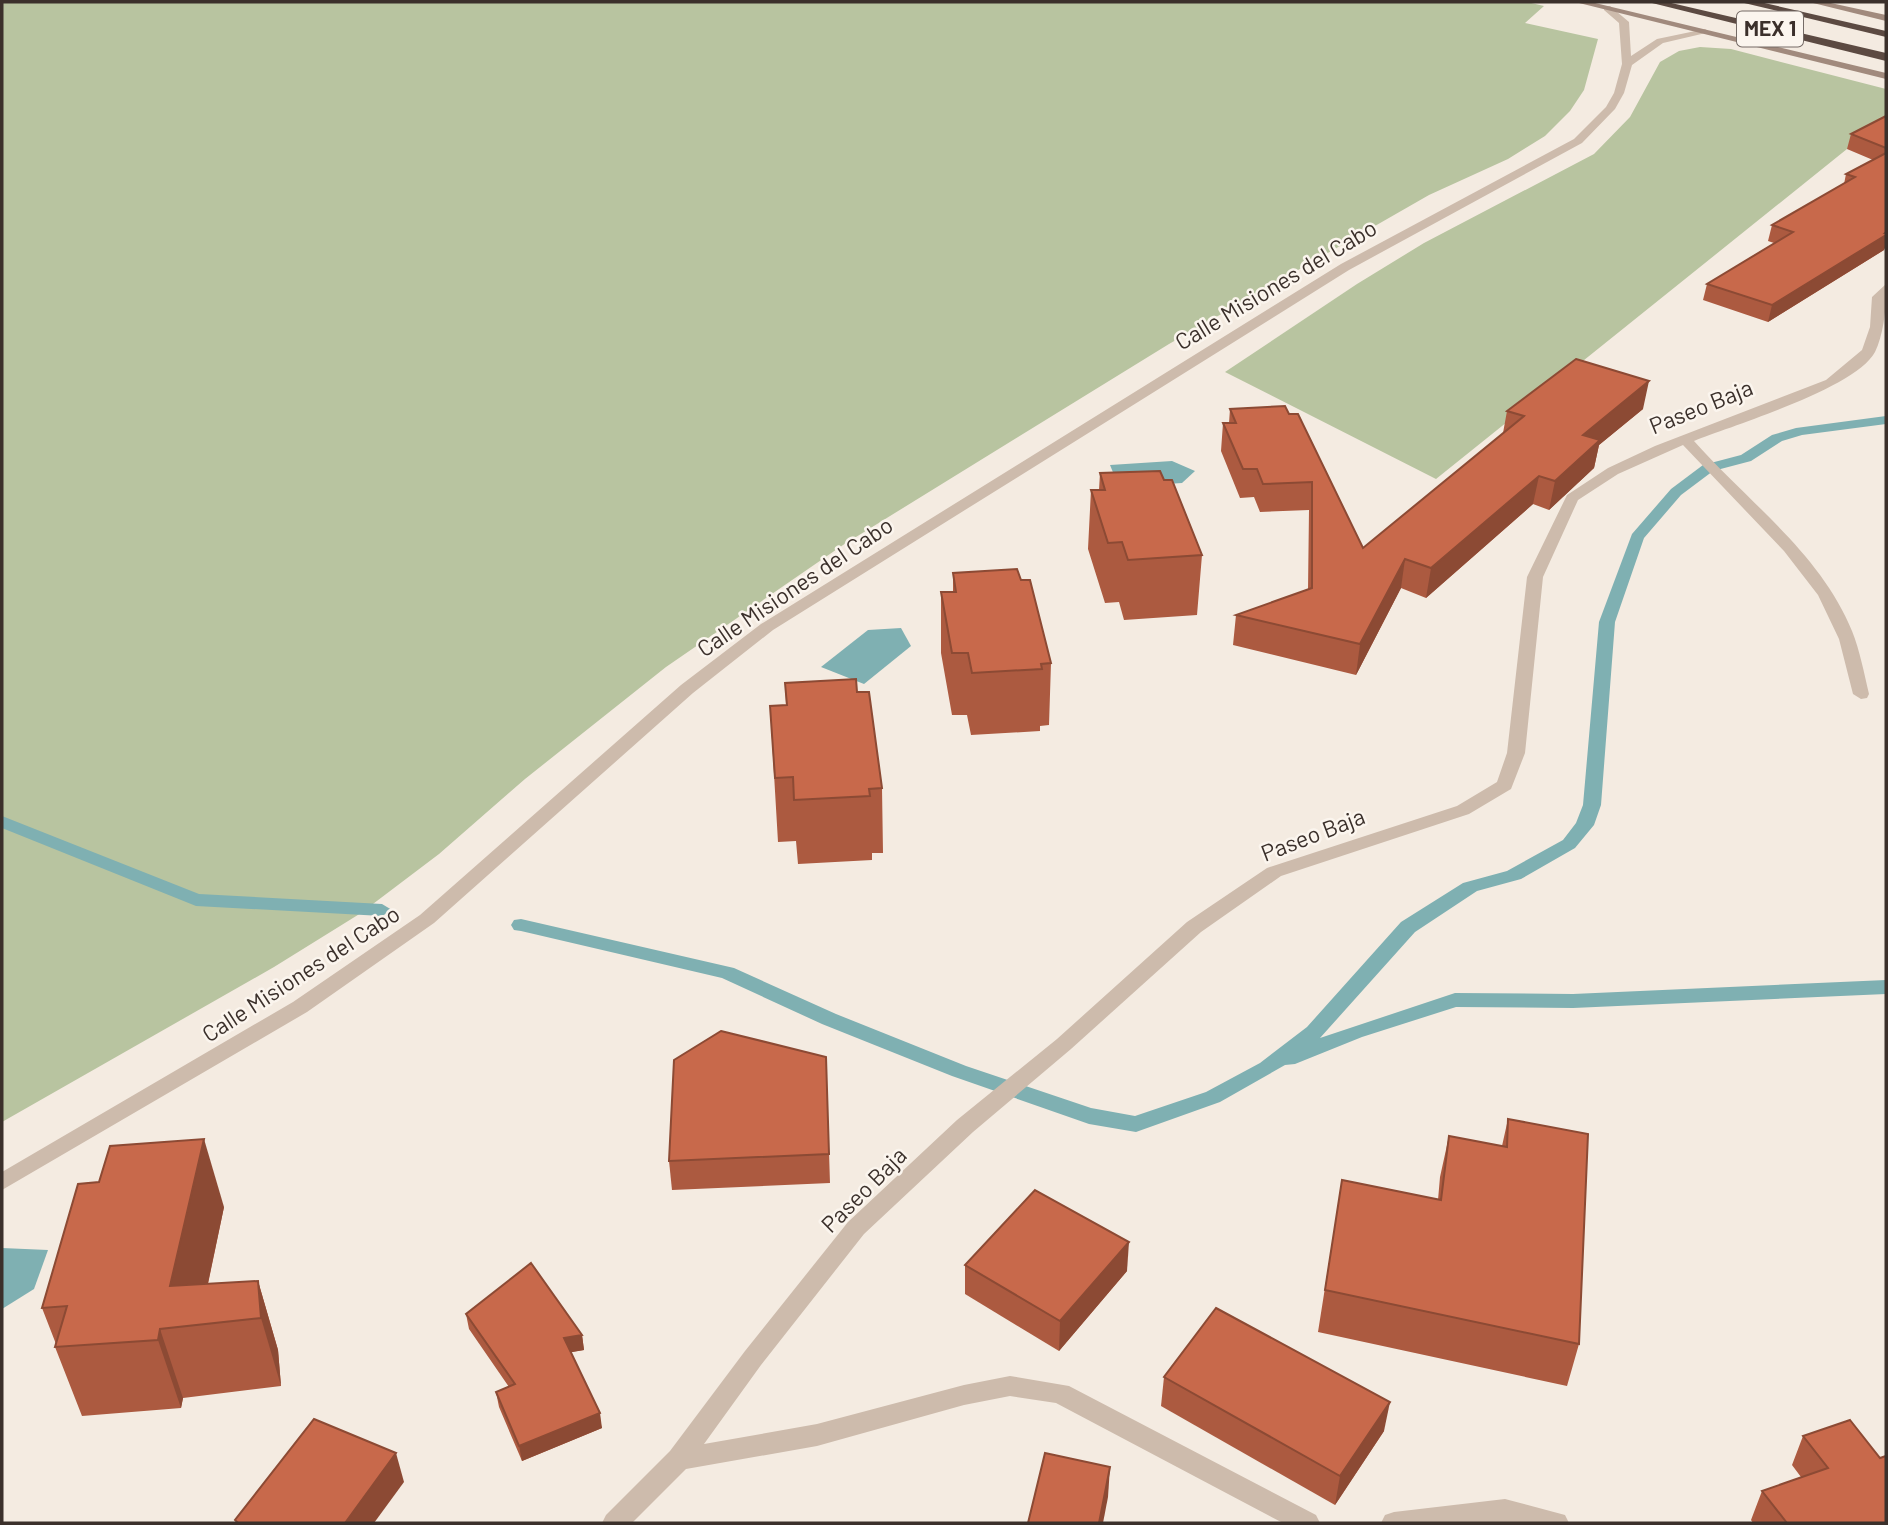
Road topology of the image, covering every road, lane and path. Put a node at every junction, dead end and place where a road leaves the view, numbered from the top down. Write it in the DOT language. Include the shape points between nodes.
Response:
graph roads {
  1 [pos="1580,2"];
  2 [pos="1654,2"];
  3 [pos="1746,2"];
  4 [pos="1814,2"];
  5 [pos="1607,8"];
  6 [pos="1886,18"];
  7 [pos="1705,32"];
  8 [pos="1886,34"];
  9 [pos="1886,57"];
  10 [pos="1627,64"];
  11 [pos="1886,76"];
  12 [pos="1886,288"];
  13 [pos="1685,439"];
  14 [pos="1861,694"];
  15 [pos="2,1182"];
  16 [pos="679,1459"];
  17 [pos="615,1523"];
  18 [pos="1307,1523"];
  19 [pos="1394,1523"];
  20 [pos="1556,1523"];
  1 -- 5 [label="main road"];
  2 -- 9 [label="highway, MEX 1"];
  3 -- 8 [label="highway, MEX 1"];
  4 -- 6 [label="main road"];
  5 -- 7 [label="main road"];
  5 -- 10 [label="street, Calle Misiones del Cabo" via="1624,22"];
  7 -- 10 [label="street" via="1660,41"];
  7 -- 11 [label="main road"];
  10 -- 15 [label="street, Calle Misiones del Cabo" via="1610,109 1578,141 1345,268 767,627 677,698 427,919 300,1007"];
  12 -- 13 [label="street, Paseo Baja" via="1878,297 1877,327 1868,352 1830,383"];
  13 -- 14 [label="street" via="1811,571 1841,624"];
  13 -- 16 [label="street, Paseo Baja" via="1613,471 1572,498 1535,577 1517,753 1505,785 1463,810 1274,872 1194,928 965,1126 856,1228"];
  16 -- 17 [label="street, Paseo Baja"];
  16 -- 18 [label="street" via="817,1435 1010,1386 1060,1393"];
  19 -- 20 [label="street" via="1505,1510"];
}
